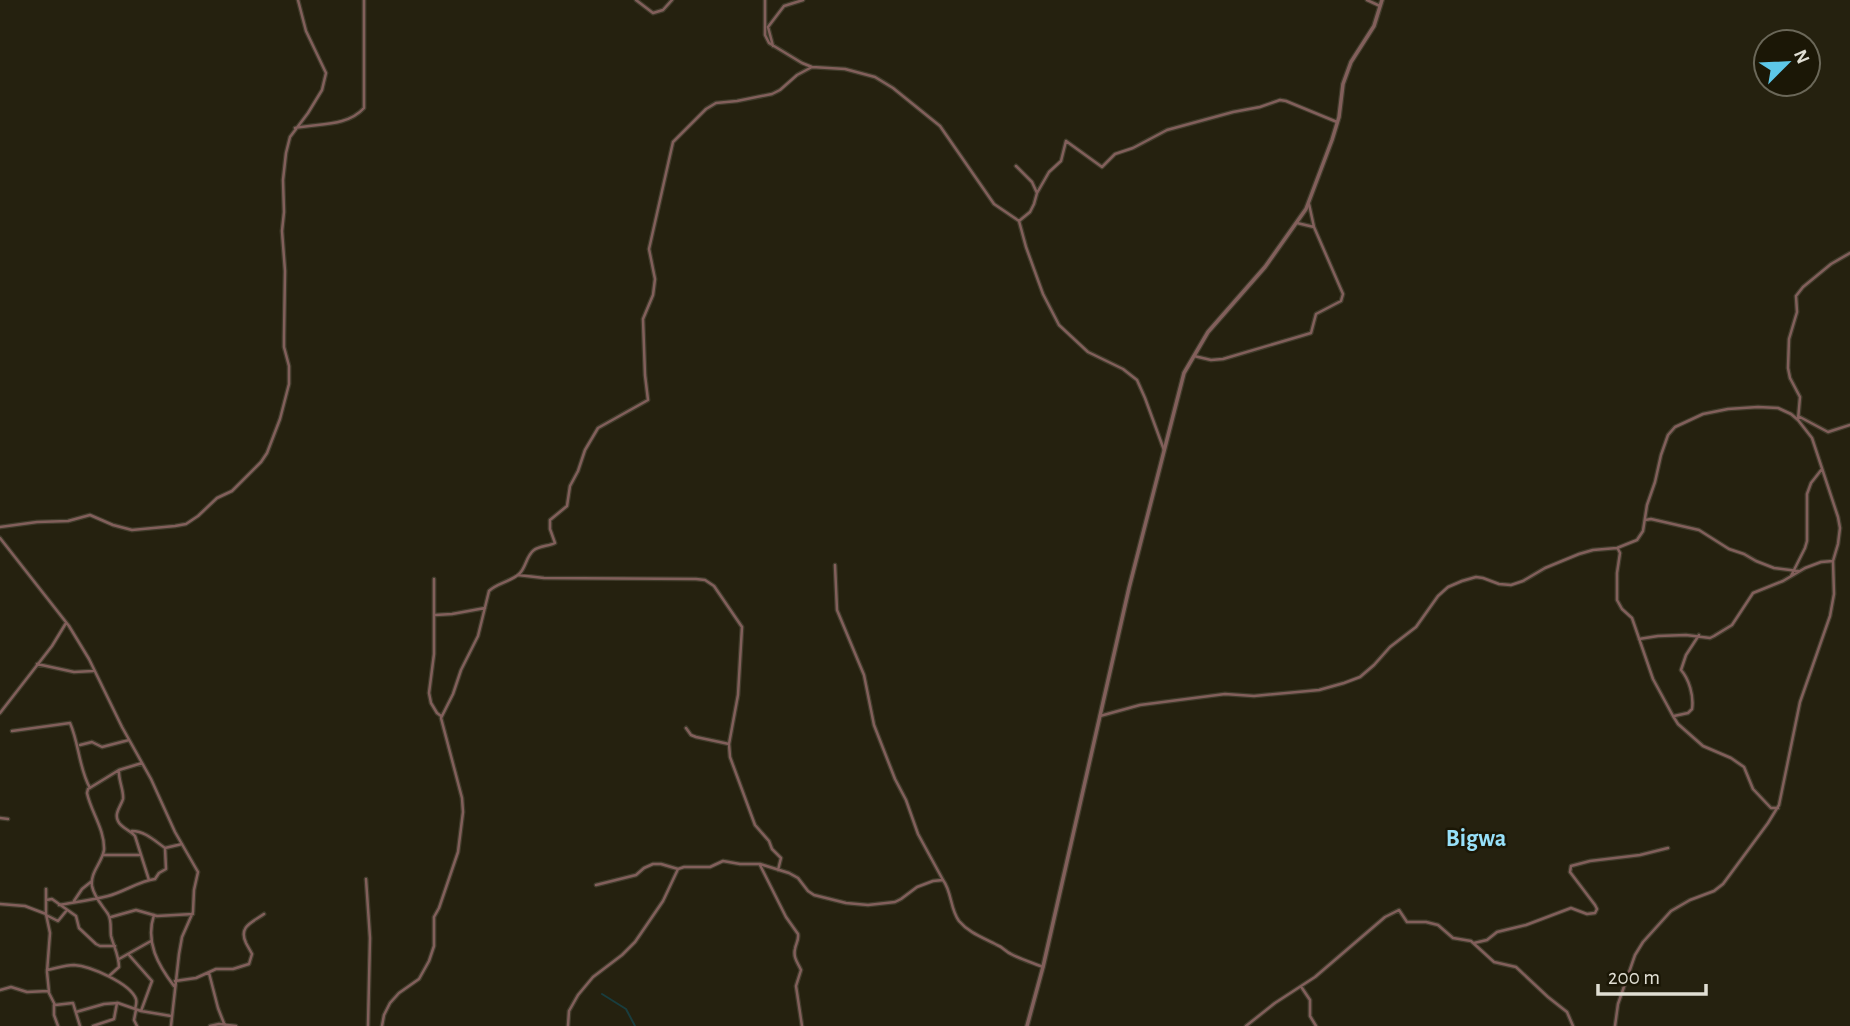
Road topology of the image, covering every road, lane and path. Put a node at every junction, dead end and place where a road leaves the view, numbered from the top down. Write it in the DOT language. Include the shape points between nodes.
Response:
graph roads {
  1 [pos="298,0"];
  2 [pos="364,0"];
  3 [pos="636,0"];
  4 [pos="672,0"];
  5 [pos="765,0"];
  6 [pos="803,0"];
  7 [pos="1367,0"];
  8 [pos="1382,0"];
  9 [pos="1381,6"];
  10 [pos="774,46"];
  11 [pos="812,67"];
  12 [pos="1337,122"];
  13 [pos="295,128"];
  14 [pos="1016,166"];
  15 [pos="1037,193"];
  16 [pos="1309,204"];
  17 [pos="1019,221"];
  18 [pos="1297,223"];
  19 [pos="1314,227"];
  20 [pos="1850,253"];
  21 [pos="1193,356"];
  22 [pos="1798,418"];
  23 [pos="1850,425"];
  24 [pos="1164,451"];
  25 [pos="1822,469"];
  26 [pos="1645,520"];
  27 [pos="0,527"];
  28 [pos="0,538"];
  29 [pos="1617,548"];
  30 [pos="1833,561"];
  31 [pos="835,565"];
  32 [pos="1794,570"];
  33 [pos="1801,571"];
  34 [pos="518,575"];
  35 [pos="1791,576"];
  36 [pos="434,579"];
  37 [pos="485,608"];
  38 [pos="435,615"];
  39 [pos="66,622"];
  40 [pos="1699,635"];
  41 [pos="1639,639"];
  42 [pos="37,664"];
  43 [pos="94,670"];
  44 [pos="0,713"];
  45 [pos="441,716"];
  46 [pos="1100,716"];
  47 [pos="1673,716"];
  48 [pos="686,728"];
  49 [pos="12,731"];
  50 [pos="130,740"];
  51 [pos="729,744"];
  52 [pos="78,746"];
  53 [pos="142,763"];
  54 [pos="119,770"];
  55 [pos="90,788"];
  56 [pos="1778,807"];
  57 [pos="0,818"];
  58 [pos="8,820"];
  59 [pos="131,831"];
  60 [pos="182,844"];
  61 [pos="1668,848"];
  62 [pos="165,849"];
  63 [pos="103,855"];
  64 [pos="139,855"];
  65 [pos="760,864"];
  66 [pos="678,869"];
  67 [pos="778,870"];
  68 [pos="366,879"];
  69 [pos="149,880"];
  70 [pos="943,880"];
  71 [pos="92,881"];
  72 [pos="596,885"];
  73 [pos="46,889"];
  74 [pos="97,898"];
  75 [pos="46,900"];
  76 [pos="73,902"];
  77 [pos="0,904"];
  78 [pos="59,905"];
  79 [pos="67,910"];
  80 [pos="193,914"];
  81 [pos="46,915"];
  82 [pos="154,915"];
  83 [pos="264,915"];
  84 [pos="109,918"];
  85 [pos="151,941"];
  86 [pos="1474,943"];
  87 [pos="115,946"];
  88 [pos="129,955"];
  89 [pos="119,959"];
  90 [pos="1043,967"];
  91 [pos="47,970"];
  92 [pos="209,972"];
  93 [pos="109,976"];
  94 [pos="175,981"];
  95 [pos="174,986"];
  96 [pos="1302,987"];
  97 [pos="0,990"];
  98 [pos="49,992"];
  99 [pos="117,1003"];
  100 [pos="54,1004"];
  101 [pos="135,1010"];
  102 [pos="141,1011"];
  103 [pos="76,1013"];
  104 [pos="172,1016"];
  105 [pos="225,1025"];
  106 [pos="58,1026"];
  107 [pos="80,1026"];
  108 [pos="93,1026"];
  109 [pos="137,1026"];
  110 [pos="171,1026"];
  111 [pos="210,1026"];
  112 [pos="236,1026"];
  113 [pos="368,1026"];
  114 [pos="382,1026"];
  115 [pos="568,1026"];
  116 [pos="802,1026"];
  117 [pos="1027,1026"];
  118 [pos="1246,1026"];
  119 [pos="1317,1026"];
  120 [pos="1573,1026"];
  121 [pos="1615,1026"];
  1 -- 13 [label="street" via="306,32 326,72 322,90"];
  2 -- 13 [label="street" via="364,108 326,125"];
  3 -- 4 [label="street" via="656,13"];
  5 -- 10 [label="street" via="765,34"];
  6 -- 10 [label="street" via="784,6 768,27"];
  7 -- 9 [label="street"];
  8 -- 9 [label="street"];
  9 -- 12 [label="street" via="1351,62"];
  10 -- 11 [label="street"];
  11 -- 17 [label="street" via="866,74 893,88 940,126 994,204"];
  11 -- 34 [label="street" via="772,94 716,103 673,142 649,249 655,279 643,319 648,400 598,428 570,486 567,506 550,520 555,543 532,552"];
  12 -- 15 [label="street" via="1280,100 1167,130 1117,153 1102,167 1066,141 1061,161"];
  12 -- 16 [label="street"];
  13 -- 27 [label="street" via="286,153 282,194 284,347 289,384 277,428 261,462 232,491 179,526 132,530 90,515"];
  14 -- 15 [label="street"];
  15 -- 17 [label="street" via="1032,208"];
  16 -- 18 [label="street"];
  16 -- 19 [label="street"];
  17 -- 24 [label="street" via="1043,294 1059,325 1088,352 1137,380"];
  18 -- 19 [label="street"];
  18 -- 21 [label="street" via="1208,331"];
  19 -- 21 [label="street" via="1343,294 1341,301 1319,312 1311,332 1301,336 1223,359"];
  20 -- 22 [label="street" via="1796,296 1788,368 1800,397"];
  21 -- 24 [label="street" via="1184,373"];
  22 -- 23 [label="street" via="1828,432"];
  22 -- 25 [label="street"];
  22 -- 26 [label="street" via="1778,408 1733,408 1703,414 1675,427 1661,454"];
  24 -- 46 [label="street"];
  25 -- 30 [label="street" via="1840,528"];
  25 -- 32 [label="street" via="1809,487 1807,541"];
  26 -- 29 [label="street" via="1637,541"];
  26 -- 32 [label="street" via="1699,530 1756,561"];
  28 -- 39 [label="street"];
  29 -- 41 [label="street" via="1616,598 1632,618"];
  29 -- 46 [label="street" via="1572,556 1511,585 1476,577 1448,587 1411,632 1360,677 1344,683 1310,691 1152,703"];
  30 -- 33 [label="street"];
  30 -- 56 [label="street" via="1832,610 1800,702"];
  31 -- 70 [label="street" via="837,610 864,675 874,725 918,834"];
  32 -- 33 [label="street"];
  32 -- 35 [label="street"];
  33 -- 35 [label="street"];
  34 -- 37 [label="street" via="491,588"];
  34 -- 51 [label="street" via="710,582 743,630"];
  35 -- 40 [label="street" via="1753,593 1732,625 1710,638"];
  36 -- 38 [label="street"];
  37 -- 38 [label="street"];
  37 -- 45 [label="street" via="478,636"];
  38 -- 45 [label="street" via="429,693"];
  39 -- 42 [label="street"];
  39 -- 43 [label="street"];
  40 -- 41 [label="street"];
  40 -- 47 [label="street" via="1681,670 1692,709"];
  41 -- 47 [label="street"];
  42 -- 43 [label="street" via="74,672"];
  42 -- 44 [label="street"];
  43 -- 50 [label="street"];
  45 -- 114 [label="street" via="462,798 458,852 434,917 429,961 419,979 390,1003"];
  46 -- 90 [label="street"];
  47 -- 56 [label="street" via="1703,746 1744,767 1753,789 1771,808"];
  48 -- 51 [label="street" via="696,737"];
  49 -- 52 [label="street" via="70,722"];
  50 -- 52 [label="street" via="102,747 92,742"];
  50 -- 53 [label="street"];
  51 -- 67 [label="street" via="733,769 755,825 781,858"];
  52 -- 55 [label="street"];
  53 -- 54 [label="street"];
  53 -- 60 [label="street"];
  54 -- 55 [label="street"];
  54 -- 59 [label="street" via="123,797 117,818"];
  55 -- 63 [label="street" via="87,795 102,835"];
  56 -- 121 [label="street" via="1723,884 1671,911 1643,942 1618,1004"];
  57 -- 58 [label="street"];
  59 -- 62 [label="street" via="139,831"];
  59 -- 64 [label="street"];
  60 -- 62 [label="street"];
  60 -- 80 [label="street" via="198,872"];
  61 -- 86 [label="street" via="1571,866 1570,872 1591,899 1595,913 1568,909"];
  62 -- 69 [label="street" via="166,869"];
  63 -- 64 [label="street"];
  63 -- 71 [label="street"];
  64 -- 69 [label="street"];
  65 -- 66 [label="street" via="723,861 710,867"];
  65 -- 67 [label="street"];
  65 -- 116 [label="street" via="799,934 794,950 801,970 796,986"];
  66 -- 72 [label="street" via="653,864 636,875"];
  66 -- 115 [label="street" via="635,942 578,995 569,1011"];
  67 -- 70 [label="street" via="798,878 814,895 846,904 895,902 917,887"];
  68 -- 113 [label="street"];
  69 -- 74 [label="street"];
  70 -- 90 [label="street" via="961,923 1013,956"];
  71 -- 74 [label="street"];
  71 -- 76 [label="street"];
  73 -- 75 [label="street"];
  74 -- 76 [label="street"];
  74 -- 84 [label="street"];
  75 -- 78 [label="street"];
  75 -- 81 [label="street"];
  76 -- 78 [label="street"];
  77 -- 81 [label="street" via="25,906"];
  78 -- 79 [label="street"];
  79 -- 81 [label="street" via="58,920"];
  79 -- 87 [label="street" via="96,944"];
  80 -- 82 [label="street"];
  80 -- 94 [label="street" via="182,937"];
  81 -- 91 [label="street" via="50,933"];
  82 -- 84 [label="street" via="136,910"];
  82 -- 85 [label="street"];
  83 -- 92 [label="street" via="243,931 252,954 249,964"];
  84 -- 87 [label="street"];
  85 -- 88 [label="street"];
  85 -- 95 [label="street" via="159,966"];
  86 -- 96 [label="street" via="1453,938 1438,925 1408,922 1396,911"];
  86 -- 120 [label="street" via="1494,962 1520,970 1567,1012"];
  87 -- 89 [label="street"];
  88 -- 89 [label="street"];
  88 -- 102 [label="street" via="152,981"];
  89 -- 93 [label="street" via="119,967"];
  90 -- 117 [label="street"];
  91 -- 93 [label="street" via="75,965"];
  91 -- 98 [label="street"];
  92 -- 94 [label="street"];
  92 -- 105 [label="street"];
  93 -- 101 [label="street" via="134,995"];
  94 -- 95 [label="street"];
  95 -- 104 [label="street"];
  96 -- 118 [label="street"];
  96 -- 119 [label="street"];
  97 -- 98 [label="street"];
  98 -- 100 [label="street"];
  99 -- 101 [label="street"];
  99 -- 103 [label="street"];
  99 -- 108 [label="street" via="114,1019"];
  100 -- 103 [label="street" via="71,1002"];
  100 -- 106 [label="street"];
  101 -- 102 [label="street"];
  101 -- 109 [label="street"];
  102 -- 104 [label="street"];
  103 -- 107 [label="street"];
  104 -- 110 [label="street"];
  105 -- 111 [label="street"];
  105 -- 112 [label="street"];
}
